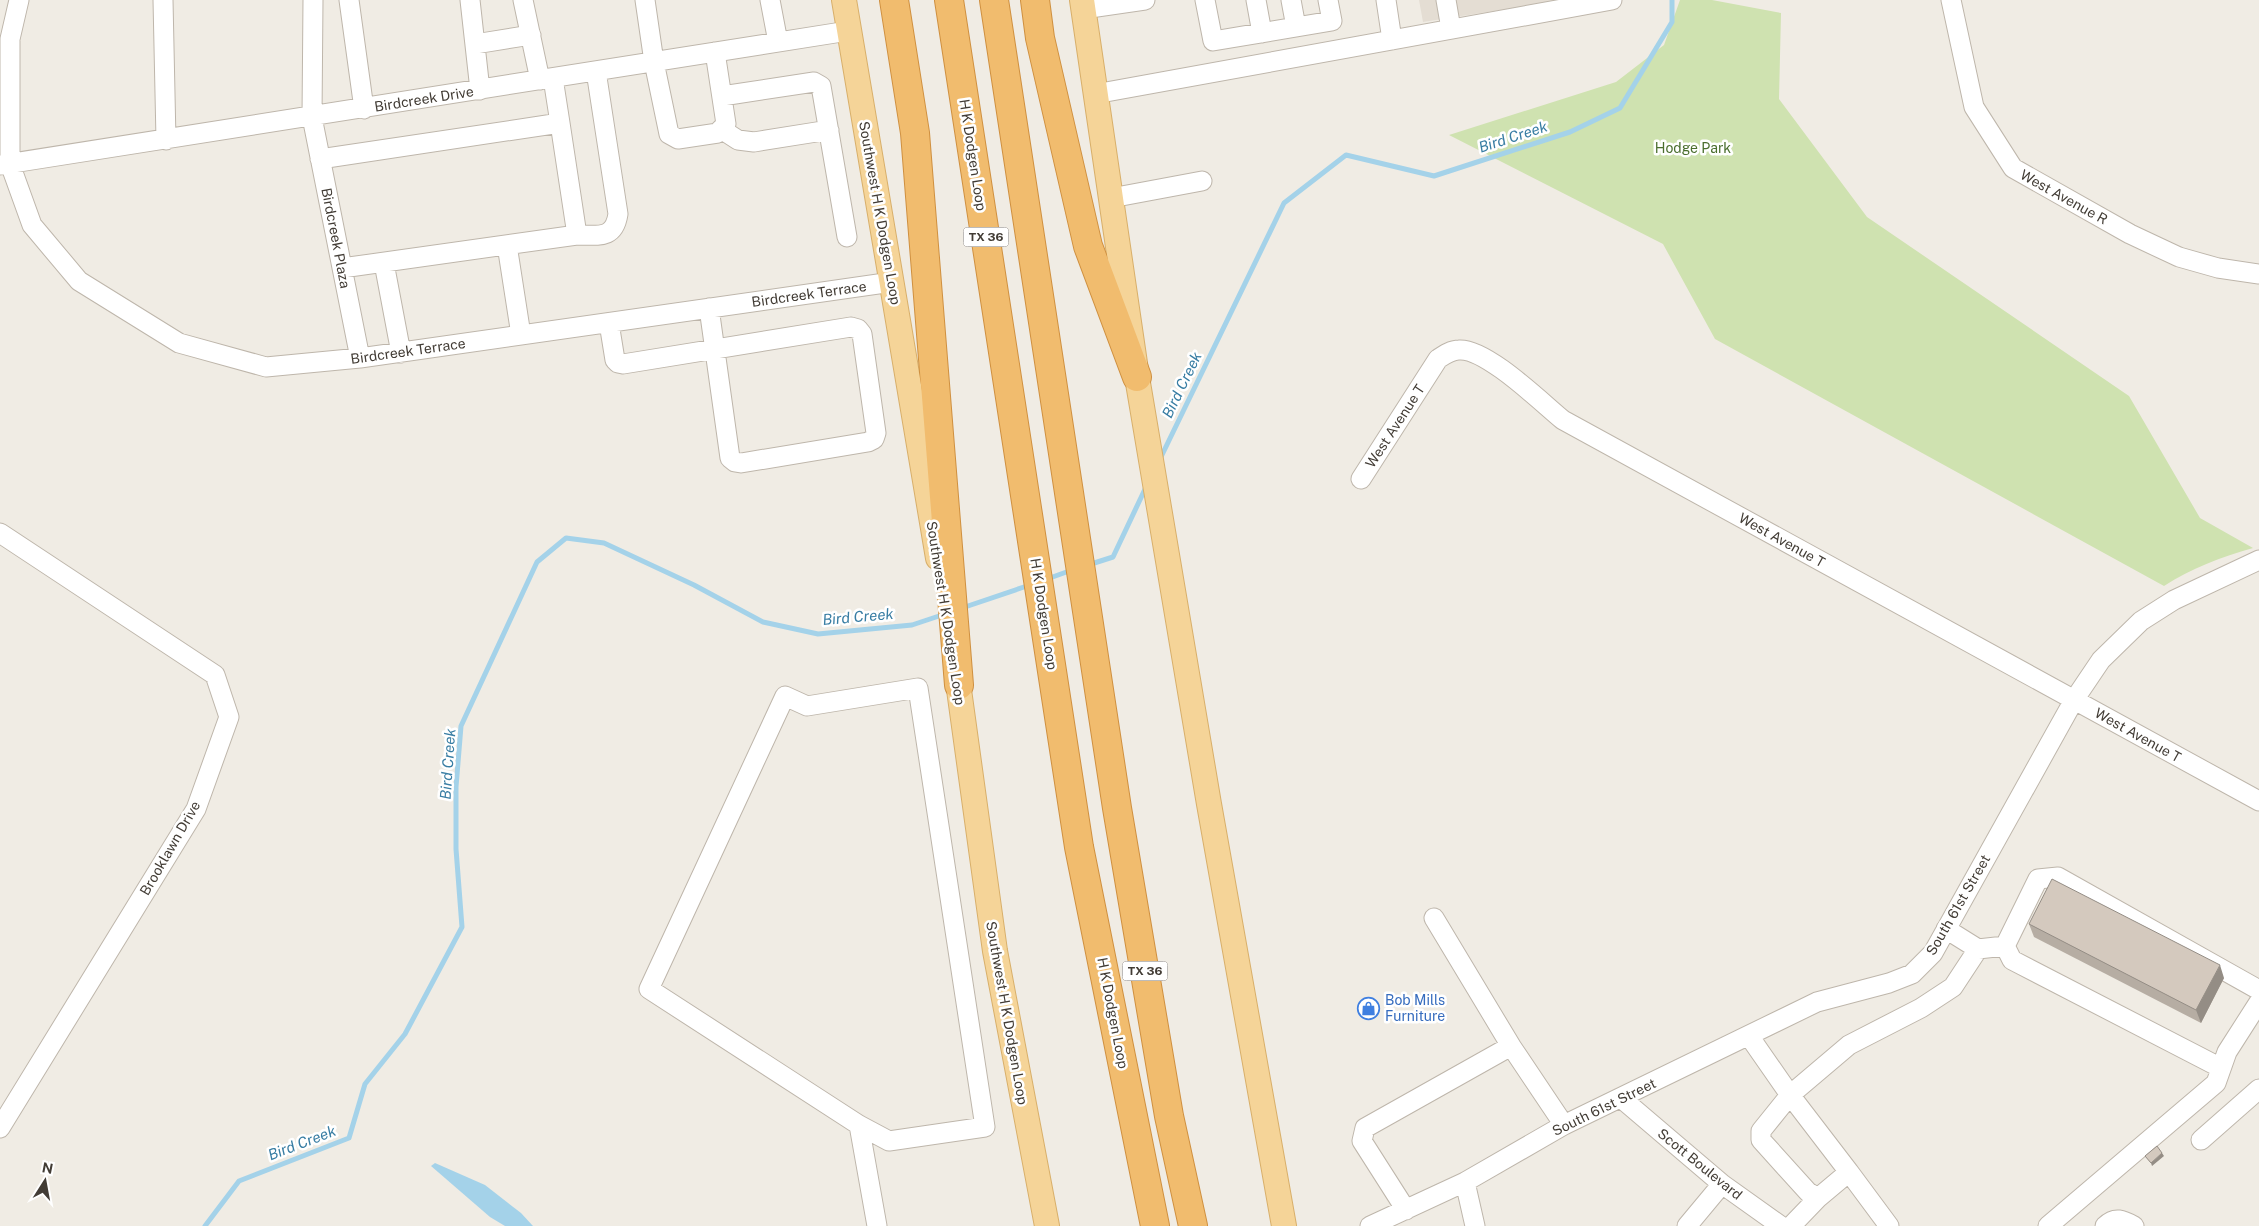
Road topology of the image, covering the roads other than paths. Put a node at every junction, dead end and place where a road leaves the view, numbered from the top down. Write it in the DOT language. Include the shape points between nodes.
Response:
graph roads {
  1 [pos="19,0"];
  2 [pos="163,0"];
  3 [pos="314,0"];
  4 [pos="349,0"];
  5 [pos="470,0"];
  6 [pos="523,0"];
  7 [pos="645,0"];
  8 [pos="770,0"];
  9 [pos="844,0"];
  10 [pos="894,0"];
  11 [pos="949,0"];
  12 [pos="994,0"];
  13 [pos="1035,0"];
  14 [pos="1145,0"];
  15 [pos="1205,0"];
  16 [pos="1256,0"];
  17 [pos="1292,0"];
  18 [pos="1328,0"];
  19 [pos="1386,0"];
  20 [pos="1446,0"];
  21 [pos="1612,0"];
  22 [pos="1951,0"];
  23 [pos="1082,4"];
  24 [pos="1296,27"];
  25 [pos="1451,29"];
  26 [pos="848,31"];
  27 [pos="1262,33"];
  28 [pos="531,35"];
  29 [pos="1392,40"];
  30 [pos="778,42"];
  31 [pos="475,44"];
  32 [pos="715,52"];
  33 [pos="654,62"];
  34 [pos="596,71"];
  35 [pos="546,79"];
  36 [pos="480,90"];
  37 [pos="1096,94"];
  38 [pos="722,96"];
  39 [pos="364,108"];
  40 [pos="312,117"];
  41 [pos="560,123"];
  42 [pos="722,129"];
  43 [pos="829,130"];
  44 [pos="166,140"];
  45 [pos="320,159"];
  46 [pos="5,165"];
  47 [pos="1202,180"];
  48 [pos="1111,198"];
  49 [pos="577,235"];
  50 [pos="847,237"];
  51 [pos="507,245"];
  52 [pos="384,263"];
  53 [pos="342,268"];
  54 [pos="2259,274"];
  55 [pos="892,282"];
  56 [pos="709,308"];
  57 [pos="609,323"];
  58 [pos="521,335"];
  59 [pos="715,349"];
  60 [pos="401,352"];
  61 [pos="360,358"];
  62 [pos="1137,377"];
  63 [pos="1361,479"];
  64 [pos="936,497"];
  65 [pos="0,533"];
  66 [pos="2259,560"];
  67 [pos="959,685"];
  68 [pos="2074,700"];
  69 [pos="2259,801"];
  70 [pos="1434,918"];
  71 [pos="1946,930"];
  72 [pos="2005,946"];
  73 [pos="1978,949"];
  74 [pos="2259,990"];
  75 [pos="2259,1002"];
  76 [pos="1749,1036"];
  77 [pos="1511,1046"];
  78 [pos="2221,1068"];
  79 [pos="2259,1089"];
  80 [pos="1790,1095"];
  81 [pos="1621,1098"];
  82 [pos="859,1125"];
  83 [pos="1564,1125"];
  84 [pos="0,1128"];
  85 [pos="2200,1140"];
  86 [pos="1848,1172"];
  87 [pos="1465,1182"];
  88 [pos="1722,1184"];
  89 [pos="1818,1198"];
  90 [pos="1406,1210"];
  91 [pos="877,1226"];
  92 [pos="1047,1226"];
  93 [pos="1156,1226"];
  94 [pos="1193,1226"];
  95 [pos="1284,1226"];
  96 [pos="1370,1226"];
  97 [pos="1475,1226"];
  98 [pos="1687,1226"];
  99 [pos="1781,1226"];
  100 [pos="1791,1226"];
  101 [pos="1889,1226"];
  102 [pos="2048,1226"];
  103 [pos="2105,1226"];
  104 [pos="2134,1226"];
  1 -- 46 [label="street, Birdcreek Terrace" via="10,40"];
  2 -- 44 [label="street"];
  3 -- 40 [label="street, Birdcreek Plaza"];
  4 -- 39 [label="street"];
  5 -- 31 [label="street"];
  6 -- 28 [label="street"];
  7 -- 33 [label="street"];
  8 -- 30 [label="street"];
  9 -- 26 [label="main road, Southwest H K Dodgen Loop"];
  10 -- 64 [label="highway" via="915,133"];
  11 -- 93 [label="highway, H K Dodgen Loop / TX 36" via="1079,847"];
  12 -- 94 [label="highway, TX 36" via="1103,715 1169,1116"];
  13 -- 62 [label="highway" via="1040,38 1088,246"];
  14 -- 23 [label="street"];
  15 -- 27 [label="street" via="1213,41"];
  16 -- 27 [label="street"];
  17 -- 24 [label="street"];
  18 -- 24 [label="street" via="1332,20"];
  19 -- 29 [label="street"];
  20 -- 25 [label="street"];
  21 -- 25 [label="street"];
  22 -- 54 [label="street, West Avenue R" via="1974,107 2013,168 2130,234 2179,257 2218,268"];
  23 -- 37 [label="main road"];
  24 -- 27 [label="street"];
  25 -- 29 [label="street"];
  26 -- 30 [label="street, Birdcreek Drive"];
  26 -- 55 [label="main road, Southwest H K Dodgen Loop"];
  28 -- 31 [label="street"];
  28 -- 35 [label="street"];
  29 -- 37 [label="street"];
  30 -- 32 [label="street, Birdcreek Drive"];
  31 -- 36 [label="street"];
  32 -- 33 [label="street, Birdcreek Drive"];
  32 -- 38 [label="street"];
  33 -- 34 [label="street, Birdcreek Drive"];
  33 -- 42 [label="street" via="669,134 678,139 718,133"];
  34 -- 35 [label="street, Birdcreek Drive"];
  34 -- 49 [label="street" via="617,223 605,235"];
  35 -- 36 [label="street, Birdcreek Drive"];
  35 -- 41 [label="street"];
  36 -- 39 [label="street, Birdcreek Drive"];
  37 -- 48 [label="main road"];
  38 -- 42 [label="street" via="726,124"];
  38 -- 43 [label="street" via="814,82 821,86"];
  39 -- 40 [label="street, Birdcreek Drive"];
  40 -- 44 [label="street, Birdcreek Drive"];
  40 -- 45 [label="street, Birdcreek Plaza"];
  41 -- 45 [label="street"];
  41 -- 49 [label="street"];
  42 -- 43 [label="street" via="738,140 754,142"];
  43 -- 50 [label="street"];
  44 -- 46 [label="street, Birdcreek Drive"];
  45 -- 53 [label="street, Birdcreek Plaza"];
  46 -- 61 [label="street, Birdcreek Terrace" via="32,225 79,281 179,343 266,367"];
  47 -- 48 [label="street"];
  48 -- 62 [label="main road"];
  49 -- 51 [label="street"];
  51 -- 52 [label="street"];
  51 -- 58 [label="street"];
  52 -- 53 [label="street"];
  52 -- 60 [label="street"];
  53 -- 61 [label="street, Birdcreek Plaza"];
  55 -- 56 [label="street, Birdcreek Terrace"];
  55 -- 64 [label="main road, Southwest H K Dodgen Loop"];
  56 -- 57 [label="street, Birdcreek Terrace"];
  56 -- 59 [label="street"];
  57 -- 58 [label="street, Birdcreek Terrace"];
  57 -- 59 [label="street" via="618,363"];
  58 -- 60 [label="street, Birdcreek Terrace"];
  59 -- 59 [label="street" via="858,329 862,334 876,433 874,439 734,462 730,458"];
  60 -- 61 [label="street, Birdcreek Terrace"];
  62 -- 95 [label="main road"];
  63 -- 68 [label="street, West Avenue T" via="1438,360 1450,352 1469,351 1496,365 1563,420"];
  64 -- 67 [label="highway"];
  65 -- 84 [label="street, Brooklawn Drive" via="216,675 229,717 196,809"];
  66 -- 68 [label="street, South 61st Street" via="2174,600 2141,621 2101,660"];
  67 -- 92 [label="main road, Southwest H K Dodgen Loop" via="994,951"];
  68 -- 69 [label="street, West Avenue T"];
  68 -- 71 [label="street, South 61st Street"];
  70 -- 77 [label="street"];
  71 -- 73 [label="street"];
  71 -- 76 [label="street, South 61st Street" via="1933,952 1912,974 1817,1002"];
  72 -- 73 [label="street"];
  72 -- 74 [label="street" via="2038,879 2058,877"];
  72 -- 78 [label="street" via="2012,960"];
  73 -- 80 [label="street" via="1953,987 1922,1008 1849,1045"];
  75 -- 78 [label="street" via="2227,1052"];
  76 -- 80 [label="street"];
  76 -- 81 [label="street, South 61st Street"];
  77 -- 83 [label="street"];
  77 -- 90 [label="street" via="1365,1128 1362,1141"];
  78 -- 102 [label="street" via="2216,1083"];
  79 -- 85 [label="street"];
  80 -- 86 [label="street"];
  80 -- 89 [label="street" via="1761,1131 1761,1140 1808,1192"];
  81 -- 83 [label="street, South 61st Street"];
  81 -- 88 [label="street, Scott Boulevard"];
  82 -- 82 [label="street" via="889,1141 985,1128 918,688 807,706 785,696 649,989"];
  82 -- 91 [label="street"];
  83 -- 87 [label="street, South 61st Street"];
  86 -- 89 [label="street"];
  86 -- 101 [label="street"];
  87 -- 90 [label="street, South 61st Street"];
  87 -- 97 [label="street"];
  88 -- 98 [label="street"];
  88 -- 99 [label="street, Scott Boulevard"];
  89 -- 100 [label="street"];
  90 -- 96 [label="street, South 61st Street"];
  103 -- 104 [label="street" via="2110,1221 2122,1219"];
}
